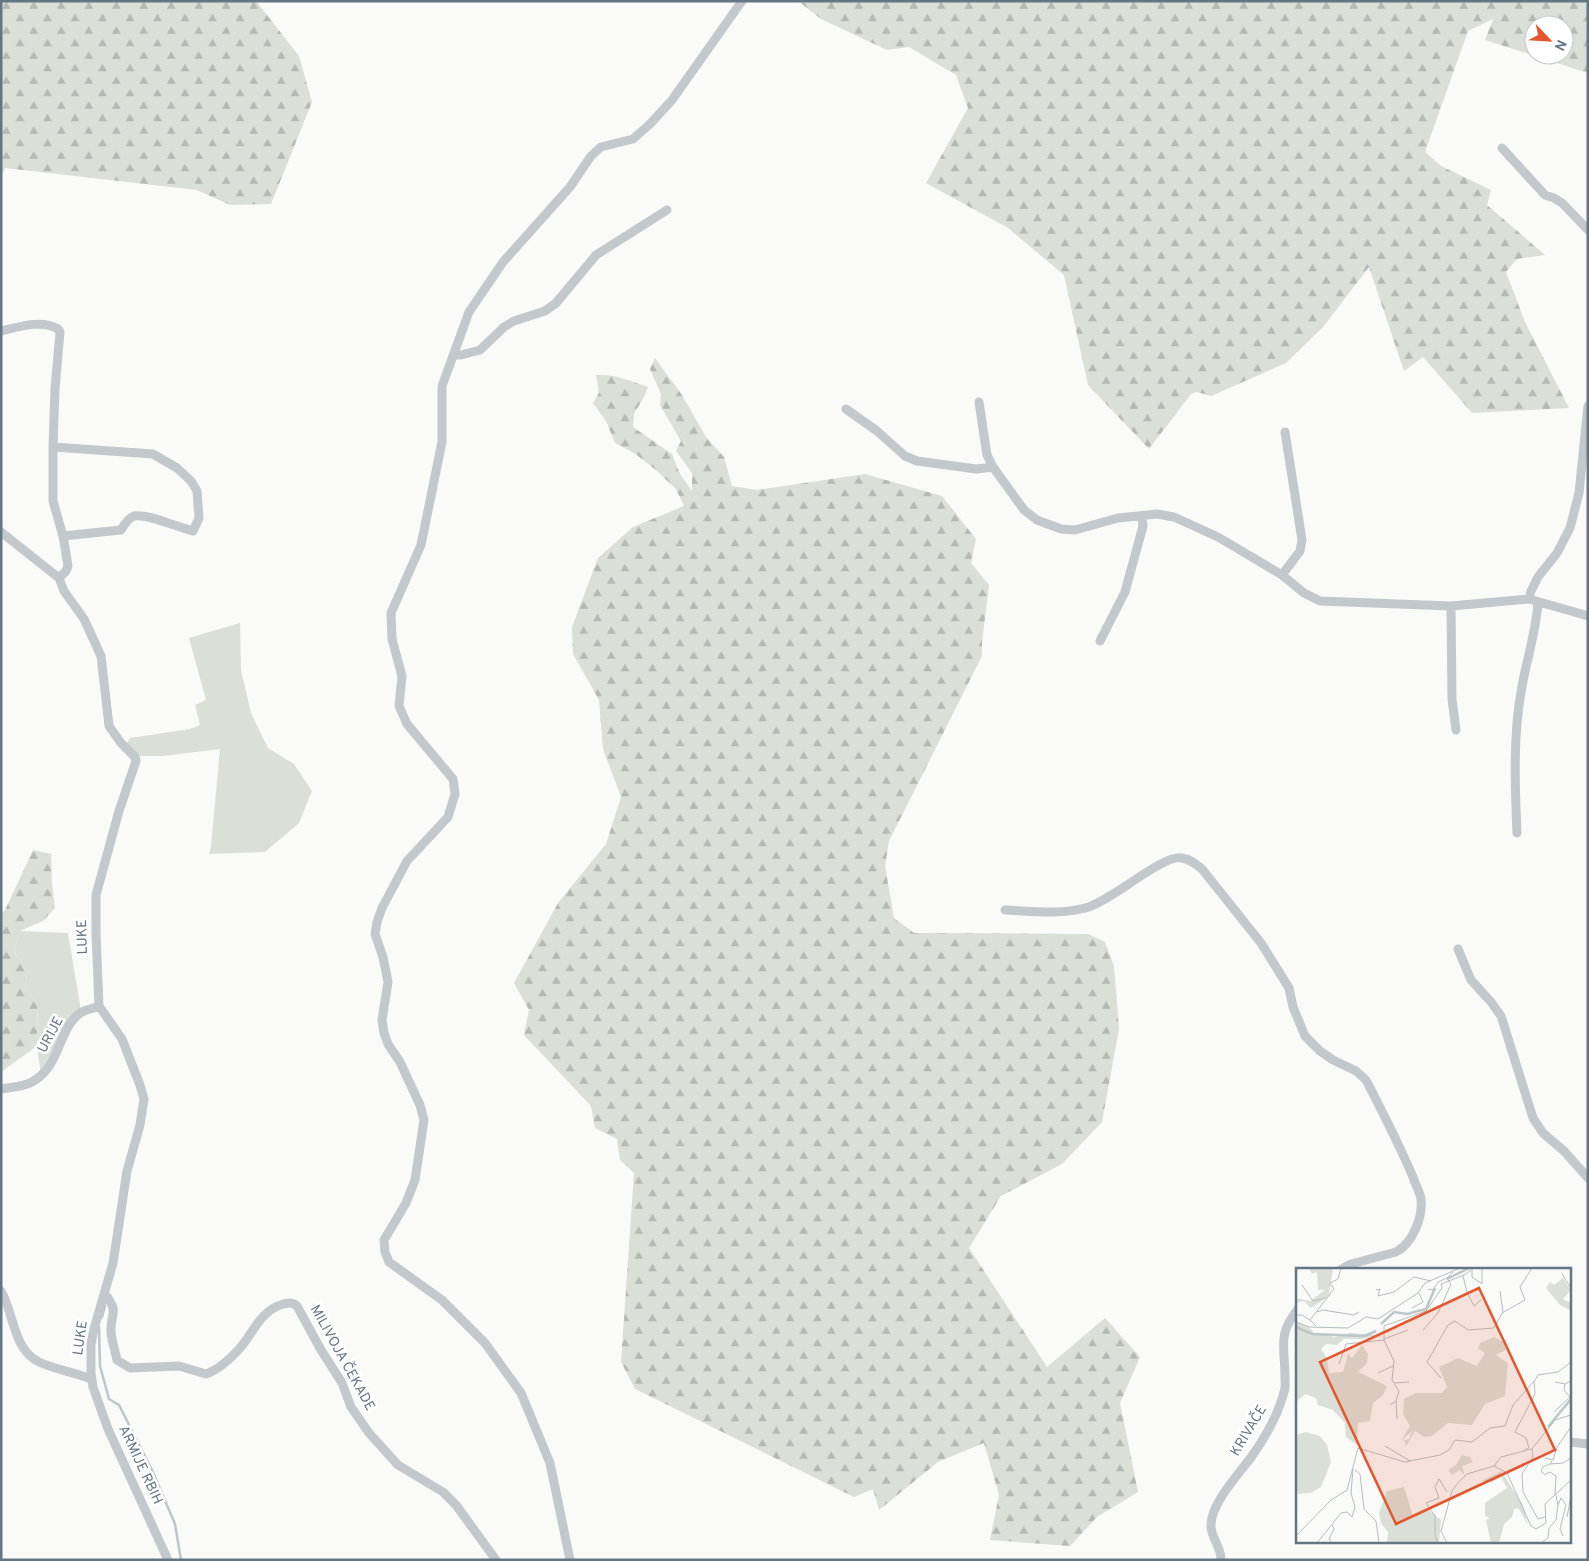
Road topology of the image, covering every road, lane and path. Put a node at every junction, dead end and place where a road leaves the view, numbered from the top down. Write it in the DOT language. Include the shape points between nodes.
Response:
graph roads {
  1 [pos="742,1"];
  2 [pos="1502,148"];
  3 [pos="668,210"];
  4 [pos="1588,230"];
  5 [pos="1,331"];
  6 [pos="453,355"];
  7 [pos="979,402"];
  8 [pos="1588,406"];
  9 [pos="846,409"];
  10 [pos="1285,432"];
  11 [pos="53,447"];
  12 [pos="993,468"];
  13 [pos="1142,516"];
  14 [pos="1,532"];
  15 [pos="63,536"];
  16 [pos="1282,574"];
  17 [pos="59,578"];
  18 [pos="1529,599"];
  19 [pos="1538,602"];
  20 [pos="1451,606"];
  21 [pos="1588,616"];
  22 [pos="1100,641"];
  23 [pos="1456,730"];
  24 [pos="1517,833"];
  25 [pos="1005,910"];
  26 [pos="1458,949"];
  27 [pos="99,1006"];
  28 [pos="1,1089"];
  29 [pos="1588,1178"];
  30 [pos="1344,1268"];
  31 [pos="1,1291"];
  32 [pos="105,1294"];
  33 [pos="1296,1312"];
  34 [pos="92,1380"];
  35 [pos="1572,1442"];
  36 [pos="1588,1444"];
  37 [pos="168,1560"];
  38 [pos="496,1560"];
  39 [pos="570,1560"];
  40 [pos="1221,1560"];
  1 -- 6 [label="street" via="672,100 632,139 601,147 591,156 570,187 503,262 469,312"];
  2 -- 4 [label="street" via="1545,195 1562,203"];
  3 -- 6 [label="street" via="596,255 556,303 545,311 509,324 480,350"];
  5 -- 11 [label="street" via="27,325 49,326 60,332"];
  6 -- 39 [label="street" via="442,386 442,442 421,545 391,612 392,640 402,676 399,706 407,724 452,779 455,794 448,817 407,861 382,908 375,934 388,982 382,1020 384,1033 420,1105 424,1120 415,1180 406,1204 384,1240 384,1252 389,1262 442,1300 485,1343 521,1394 550,1464"];
  7 -- 12 [label="street" via="987,455"];
  8 -- 18 [label="street" via="1579,493 1570,528 1558,553 1538,578"];
  9 -- 12 [label="street" via="905,456 917,461"];
  10 -- 16 [label="street" via="1302,540 1300,551"];
  11 -- 15 [label="street" via="52,502"];
  11 -- 15 [label="street" via="153,454 177,468 197,492 199,518 192,531 135,516 128,519 121,530"];
  12 -- 13 [label="street" via="1024,510 1037,520 1061,529 1075,530 1118,518"];
  13 -- 16 [label="street" via="1174,517 1196,526"];
  13 -- 22 [label="street" via="1143,526 1125,592"];
  14 -- 17 [label="street, LUKE"];
  15 -- 17 [label="street" via="68,566"];
  16 -- 20 [label="street" via="1304,593 1320,601"];
  17 -- 27 [label="street, LUKE" via="84,619 101,656 109,726 136,761 96,895"];
  18 -- 19 [label="street"];
  18 -- 20 [label="street"];
  19 -- 21 [label="street"];
  19 -- 24 [label="street" via="1519,710 1515,777"];
  20 -- 23 [label="street" via="1452,699"];
  25 -- 30 [label="street" via="1050,912 1087,908 1170,859 1181,857 1202,869 1261,943 1289,988 1305,1036 1320,1051 1366,1080 1421,1198 1419,1219 1403,1249"];
  26 -- 29 [label="street" via="1471,980 1501,1016 1533,1118 1543,1133"];
  27 -- 28 [label="street, URIJE" via="77,1017 41,1076 20,1086"];
  27 -- 32 [label="street, LUKE" via="122,1039 144,1099"];
  31 -- 34 [label="street" via="22,1348 29,1357"];
  32 -- 34 [label="street, LUKE" via="91,1344"];
  32 -- 38 [label="street, MILIVOJA ČEKADE" via="112,1302 114,1312 111,1330 117,1360 130,1368 179,1366 206,1374 240,1348 267,1311 288,1303 298,1306 342,1383 351,1407 369,1433 398,1465 443,1492 456,1505"];
  33 -- 40 [label="street, KRIVAČE" via="1284,1332 1285,1390 1277,1415 1213,1514 1210,1525"];
  34 -- 37 [label="street, ARMIJE RBIH" via="98,1405"];
  35 -- 36 [label="street"];
}
